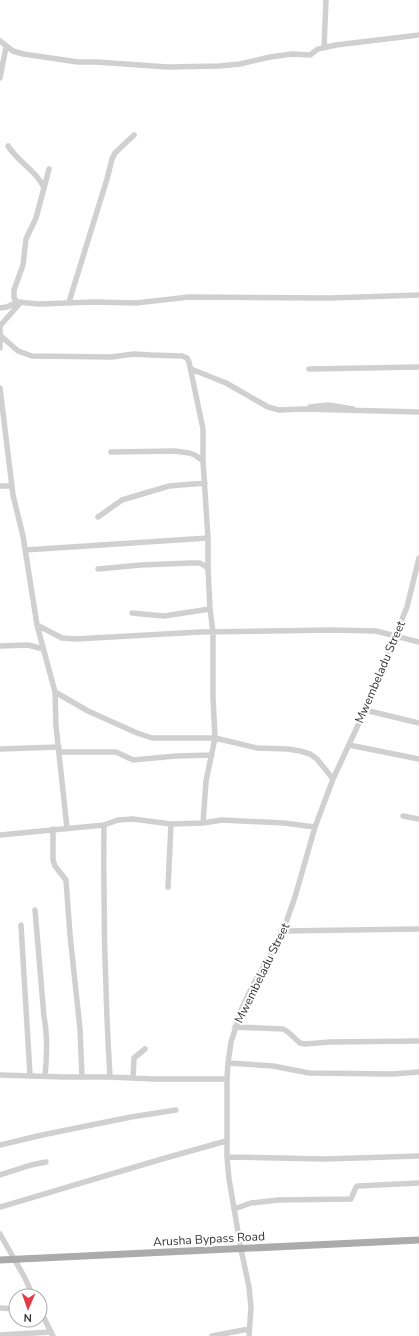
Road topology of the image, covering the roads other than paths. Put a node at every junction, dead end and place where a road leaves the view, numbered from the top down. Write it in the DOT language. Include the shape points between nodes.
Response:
graph roads {
  1 [pos="326,0"];
  2 [pos="419,34"];
  3 [pos="0,41"];
  4 [pos="6,47"];
  5 [pos="324,48"];
  6 [pos="0,78"];
  7 [pos="134,135"];
  8 [pos="8,146"];
  9 [pos="49,169"];
  10 [pos="44,188"];
  11 [pos="419,295"];
  12 [pos="19,302"];
  13 [pos="70,302"];
  14 [pos="0,308"];
  15 [pos="0,326"];
  16 [pos="1,336"];
  17 [pos="0,348"];
  18 [pos="419,367"];
  19 [pos="309,369"];
  20 [pos="191,370"];
  21 [pos="0,388"];
  22 [pos="419,412"];
  23 [pos="111,452"];
  24 [pos="203,461"];
  25 [pos="205,483"];
  26 [pos="0,486"];
  27 [pos="12,486"];
  28 [pos="98,517"];
  29 [pos="208,538"];
  30 [pos="25,550"];
  31 [pos="419,558"];
  32 [pos="208,568"];
  33 [pos="98,570"];
  34 [pos="210,609"];
  35 [pos="132,613"];
  36 [pos="37,625"];
  37 [pos="213,632"];
  38 [pos="396,636"];
  39 [pos="419,642"];
  40 [pos="0,646"];
  41 [pos="43,649"];
  42 [pos="55,692"];
  43 [pos="365,710"];
  44 [pos="419,723"];
  45 [pos="215,738"];
  46 [pos="349,745"];
  47 [pos="0,749"];
  48 [pos="59,750"];
  49 [pos="212,756"];
  50 [pos="419,760"];
  51 [pos="333,779"];
  52 [pos="402,816"];
  53 [pos="419,819"];
  54 [pos="203,823"];
  55 [pos="171,824"];
  56 [pos="104,825"];
  57 [pos="315,827"];
  58 [pos="67,828"];
  59 [pos="53,829"];
  60 [pos="0,835"];
  61 [pos="168,887"];
  62 [pos="35,910"];
  63 [pos="21,925"];
  64 [pos="419,929"];
  65 [pos="283,931"];
  66 [pos="235,1027"];
  67 [pos="419,1041"];
  68 [pos="145,1049"];
  69 [pos="228,1063"];
  70 [pos="419,1072"];
  71 [pos="0,1075"];
  72 [pos="30,1075"];
  73 [pos="45,1076"];
  74 [pos="82,1077"];
  75 [pos="110,1077"];
  76 [pos="133,1078"];
  77 [pos="227,1080"];
  78 [pos="176,1110"];
  79 [pos="226,1141"];
  80 [pos="0,1145"];
  81 [pos="419,1156"];
  82 [pos="227,1157"];
  83 [pos="46,1162"];
  84 [pos="0,1175"];
  85 [pos="419,1183"];
  86 [pos="0,1207"];
  87 [pos="234,1209"];
  88 [pos="0,1234"];
  89 [pos="419,1240"];
  90 [pos="241,1249"];
  91 [pos="14,1259"];
  92 [pos="0,1260"];
  93 [pos="29,1288"];
  94 [pos="249,1329"];
  95 [pos="52,1334"];
  96 [pos="0,1335"];
  97 [pos="212,1336"];
  98 [pos="249,1336"];
  1 -- 5 [label="street"];
  2 -- 5 [label="street"];
  3 -- 4 [label="street"];
  4 -- 5 [label="street" via="23,54 78,62 168,67 226,65 292,54 310,54"];
  4 -- 6 [label="street"];
  7 -- 13 [label="street" via="112,159"];
  8 -- 10 [label="street" via="38,176"];
  9 -- 10 [label="street"];
  10 -- 12 [label="street" via="36,218 26,239 23,265 14,290 14,298"];
  11 -- 13 [label="street" via="330,298 189,297 136,303"];
  12 -- 13 [label="street"];
  12 -- 14 [label="street"];
  12 -- 15 [label="street"];
  15 -- 16 [label="street"];
  16 -- 17 [label="street"];
  16 -- 20 [label="street" via="18,351 32,356 182,356 187,358"];
  18 -- 19 [label="street"];
  20 -- 22 [label="street" via="226,383 272,409"];
  20 -- 24 [label="street" via="203,429"];
  21 -- 27 [label="street"];
  23 -- 24 [label="street" via="175,451 195,455"];
  24 -- 25 [label="street"];
  25 -- 28 [label="street" via="169,486 134,496 122,500"];
  25 -- 29 [label="street"];
  26 -- 27 [label="street"];
  27 -- 30 [label="street"];
  29 -- 30 [label="street"];
  29 -- 32 [label="street"];
  30 -- 36 [label="street"];
  31 -- 38 [label="street, Mwembeladu Street" via="407,607"];
  32 -- 33 [label="street" via="200,563 191,562"];
  32 -- 34 [label="street"];
  34 -- 35 [label="street" via="164,616"];
  34 -- 37 [label="street"];
  36 -- 37 [label="street" via="62,638 76,639"];
  36 -- 41 [label="street"];
  37 -- 38 [label="street" via="331,630 376,631"];
  37 -- 45 [label="street"];
  38 -- 39 [label="street"];
  38 -- 43 [label="street, Mwembeladu Street"];
  40 -- 41 [label="street" via="28,645"];
  41 -- 42 [label="street"];
  42 -- 45 [label="street" via="88,711 152,738"];
  42 -- 48 [label="street"];
  43 -- 44 [label="street"];
  43 -- 46 [label="street, Mwembeladu Street"];
  45 -- 49 [label="street"];
  45 -- 51 [label="street" via="257,748 288,749 310,754"];
  46 -- 50 [label="street"];
  46 -- 51 [label="street, Mwembeladu Street"];
  47 -- 48 [label="street"];
  48 -- 49 [label="street" via="116,752 133,760"];
  48 -- 58 [label="street"];
  49 -- 54 [label="street" via="206,781"];
  51 -- 57 [label="street, Mwembeladu Street"];
  52 -- 53 [label="street"];
  54 -- 55 [label="street"];
  54 -- 57 [label="street" via="222,820 284,822"];
  55 -- 56 [label="street" via="133,819 118,820"];
  55 -- 61 [label="street"];
  56 -- 58 [label="street"];
  56 -- 75 [label="street"];
  57 -- 65 [label="street, Mwembeladu Street"];
  58 -- 59 [label="street"];
  59 -- 60 [label="street"];
  59 -- 74 [label="street" via="53,860 66,880"];
  62 -- 73 [label="street" via="46,1028"];
  63 -- 72 [label="street"];
  64 -- 65 [label="street"];
  65 -- 66 [label="street, Mwembeladu Street" via="252,987"];
  66 -- 67 [label="street" via="283,1029 305,1044"];
  66 -- 69 [label="street, Mwembeladu Street"];
  68 -- 76 [label="street" via="134,1058"];
  69 -- 70 [label="street" via="273,1066 309,1073"];
  69 -- 77 [label="street, Mwembeladu Street"];
  71 -- 72 [label="street"];
  72 -- 73 [label="street"];
  73 -- 74 [label="street"];
  74 -- 75 [label="street"];
  75 -- 76 [label="street"];
  76 -- 77 [label="street"];
  77 -- 79 [label="street, Mwembeladu Street"];
  78 -- 80 [label="street"];
  79 -- 82 [label="street, Mwembeladu Street"];
  79 -- 86 [label="street"];
  81 -- 82 [label="street" via="325,1159"];
  82 -- 87 [label="street, Mwembeladu Street"];
  83 -- 84 [label="street"];
  85 -- 87 [label="street" via="358,1186 351,1199 278,1200 251,1203"];
  87 -- 90 [label="street, Mwembeladu Street"];
  88 -- 91 [label="street"];
  89 -- 90 [label="main road, Arusha Bypass Road"];
  90 -- 91 [label="main road, Arusha Bypass Road"];
  90 -- 94 [label="street, Mwembeladu Street" via="249,1287"];
  91 -- 92 [label="main road, Arusha Bypass Road"];
  91 -- 93 [label="street"];
  94 -- 97 [label="street"];
  94 -- 98 [label="street, Mwembeladu Street"];
  95 -- 96 [label="street"];
}
